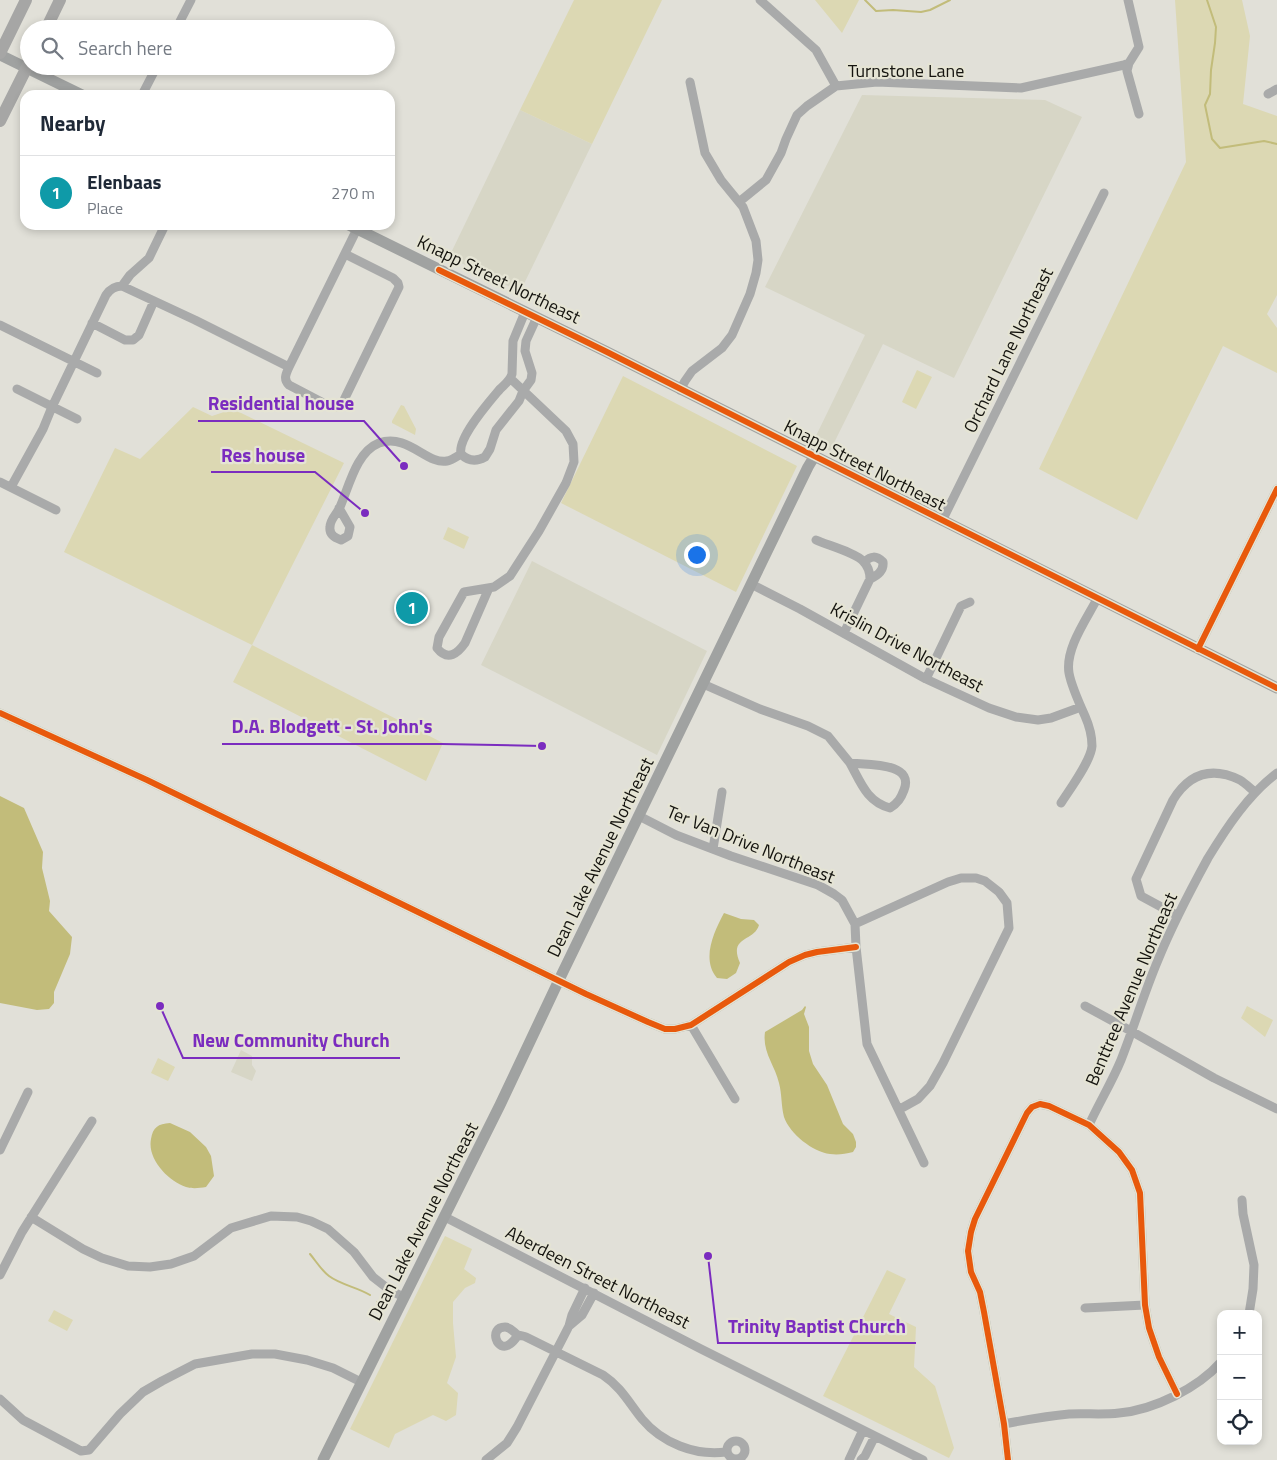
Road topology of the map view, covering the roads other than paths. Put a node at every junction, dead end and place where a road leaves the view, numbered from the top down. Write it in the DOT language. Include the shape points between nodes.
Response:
graph roads {
  1 [pos="26,0"];
  2 [pos="60,0"];
  3 [pos="191,0"];
  4 [pos="760,0"];
  5 [pos="1128,0"];
  6 [pos="50,20"];
  7 [pos="181,20"];
  8 [pos="0,54"];
  9 [pos="1129,63"];
  10 [pos="20,64"];
  11 [pos="23,75"];
  12 [pos="41,75"];
  13 [pos="152,75"];
  14 [pos="690,82"];
  15 [pos="836,86"];
  16 [pos="1277,89"];
  17 [pos="72,90"];
  18 [pos="145,90"];
  19 [pos="1268,94"];
  20 [pos="1139,114"];
  21 [pos="0,120"];
  22 [pos="1104,193"];
  23 [pos="739,202"];
  24 [pos="162,230"];
  25 [pos="352,230"];
  26 [pos="359,230"];
  27 [pos="345,254"];
  28 [pos="122,286"];
  29 [pos="154,301"];
  30 [pos="525,312"];
  31 [pos="538,318"];
  32 [pos="92,323"];
  33 [pos="0,325"];
  34 [pos="74,361"];
  35 [pos="289,367"];
  36 [pos="97,373"];
  37 [pos="511,379"];
  38 [pos="17,389"];
  39 [pos="680,390"];
  40 [pos="524,391"];
  41 [pos="52,407"];
  42 [pos="77,419"];
  43 [pos="461,454"];
  44 [pos="814,457"];
  45 [pos="0,482"];
  46 [pos="11,487"];
  47 [pos="1277,489"];
  48 [pos="339,508"];
  49 [pos="56,510"];
  50 [pos="942,521"];
  51 [pos="816,540"];
  52 [pos="864,562"];
  53 [pos="870,579"];
  54 [pos="752,584"];
  55 [pos="490,588"];
  56 [pos="1097,599"];
  57 [pos="970,602"];
  58 [pos="844,633"];
  59 [pos="1198,649"];
  60 [pos="926,679"];
  61 [pos="703,684"];
  62 [pos="1277,688"];
  63 [pos="1081,707"];
  64 [pos="0,713"];
  65 [pos="850,763"];
  66 [pos="1277,773"];
  67 [pos="722,792"];
  68 [pos="1255,792"];
  69 [pos="1061,803"];
  70 [pos="640,816"];
  71 [pos="713,849"];
  72 [pos="1178,916"];
  73 [pos="855,924"];
  74 [pos="856,947"];
  75 [pos="559,980"];
  76 [pos="1085,1006"];
  77 [pos="691,1025"];
  78 [pos="1131,1030"];
  79 [pos="28,1092"];
  80 [pos="735,1099"];
  81 [pos="1277,1109"];
  82 [pos="900,1110"];
  83 [pos="92,1121"];
  84 [pos="1089,1125"];
  85 [pos="0,1150"];
  86 [pos="924,1163"];
  87 [pos="1242,1200"];
  88 [pos="31,1217"];
  89 [pos="445,1217"];
  90 [pos="0,1275"];
  91 [pos="585,1288"];
  92 [pos="594,1293"];
  93 [pos="404,1297"];
  94 [pos="1145,1305"];
  95 [pos="1085,1308"];
  96 [pos="1249,1310"];
  97 [pos="569,1326"];
  98 [pos="518,1335"];
  99 [pos="555,1351"];
  100 [pos="1217,1366"];
  101 [pos="361,1382"];
  102 [pos="1177,1394"];
  103 [pos="0,1398"];
  104 [pos="1004,1424"];
  105 [pos="863,1430"];
  106 [pos="875,1436"];
  107 [pos="726,1452"];
  108 [pos="323,1460"];
  109 [pos="486,1460"];
  110 [pos="849,1460"];
  111 [pos="861,1460"];
  112 [pos="923,1460"];
  113 [pos="1008,1460"];
  1 -- 8 [label="highway"];
  2 -- 6 [label="highway"];
  3 -- 7 [label="street"];
  4 -- 15 [label="street" via="816,50"];
  5 -- 9 [label="street" via="1139,47"];
  8 -- 10 [label="main road"];
  9 -- 15 [label="street, Turnstone Lane" via="1021,88 877,82"];
  9 -- 20 [label="street" via="1127,71"];
  11 -- 21 [label="highway"];
  12 -- 17 [label="main road"];
  13 -- 18 [label="street"];
  14 -- 23 [label="street" via="705,153"];
  15 -- 23 [label="street, Turnstone Lane" via="797,115 766,180"];
  16 -- 19 [label="street"];
  22 -- 50 [label="street, Orchard Lane Northeast"];
  23 -- 39 [label="street" via="756,241 758,260 750,294 732,335 722,348 692,371"];
  24 -- 28 [label="street" via="148,258"];
  25 -- 27 [label="street"];
  26 -- 30 [label="main road, Knapp Street Northeast"];
  27 -- 35 [label="street"];
  27 -- 35 [label="street" via="393,278 399,285 342,404 331,406 289,385 285,376"];
  28 -- 29 [label="street"];
  28 -- 32 [label="street" via="108,292"];
  29 -- 32 [label="street" via="139,335 133,340 125,340"];
  29 -- 35 [label="street"];
  30 -- 31 [label="main road, Knapp Street Northeast"];
  30 -- 37 [label="street" via="513,342"];
  31 -- 39 [label="main road, Knapp Street Northeast"];
  31 -- 40 [label="street" via="526,341 525,351 532,377"];
  32 -- 34 [label="street"];
  33 -- 34 [label="street"];
  34 -- 36 [label="street"];
  34 -- 41 [label="street"];
  37 -- 40 [label="street"];
  37 -- 43 [label="street" via="479,414 462,442"];
  38 -- 41 [label="street"];
  39 -- 44 [label="main road, Knapp Street Northeast"];
  40 -- 43 [label="street" via="496,430 485,457 473,460"];
  40 -- 55 [label="street" via="566,431 573,444 574,462 566,483 510,576"];
  41 -- 42 [label="street"];
  41 -- 46 [label="street"];
  43 -- 48 [label="street" via="444,461 401,442 380,443 363,456"];
  44 -- 50 [label="main road, Knapp Street Northeast"];
  44 -- 54 [label="main road, Dean Lake Avenue Northeast"];
  45 -- 46 [label="street"];
  46 -- 49 [label="street"];
  47 -- 59 [label="street"];
  50 -- 56 [label="main road, Knapp Street Northeast"];
  51 -- 52 [label="street"];
  52 -- 53 [label="street"];
  52 -- 53 [label="street" via="873,556 883,562 881,571"];
  53 -- 58 [label="street"];
  54 -- 58 [label="street, Krislin Drive Northeast"];
  54 -- 61 [label="main road, Dean Lake Avenue Northeast"];
  55 -- 55 [label="street" via="464,592 439,637 437,648 441,652 455,655 466,643"];
  56 -- 59 [label="main road, Knapp Street Northeast"];
  56 -- 63 [label="street" via="1071,650 1069,672"];
  57 -- 60 [label="street" via="961,606"];
  58 -- 60 [label="street, Krislin Drive Northeast"];
  59 -- 62 [label="main road, Knapp Street Northeast"];
  60 -- 63 [label="street, Krislin Drive Northeast" via="1016,718 1052,718"];
  61 -- 65 [label="street" via="828,736"];
  61 -- 70 [label="main road, Dean Lake Avenue Northeast"];
  63 -- 69 [label="street" via="1090,728 1092,747"];
  64 -- 75 [label="street"];
  65 -- 65 [label="street" via="898,770 907,781 898,803 890,808 870,798"];
  66 -- 68 [label="street, Benttree Avenue Northeast"];
  67 -- 71 [label="street"];
  68 -- 72 [label="street, Benttree Avenue Northeast" via="1218,842"];
  68 -- 72 [label="street" via="1241,781 1211,773 1190,780 1173,800 1136,879 1141,896"];
  70 -- 71 [label="street, Ter Van Drive Northeast"];
  70 -- 75 [label="main road, Dean Lake Avenue Northeast"];
  71 -- 73 [label="street, Ter Van Drive Northeast" via="818,885 842,900"];
  72 -- 78 [label="street, Benttree Avenue Northeast"];
  73 -- 74 [label="street, Ter Van Drive Northeast"];
  73 -- 82 [label="street" via="961,878 986,881 1000,892 1007,903 1008,928 943,1063 930,1086 918,1099"];
  74 -- 77 [label="street" via="805,955 789,962"];
  74 -- 82 [label="street, Ter Van Drive Northeast" via="867,1044"];
  75 -- 77 [label="street" via="665,1029"];
  75 -- 89 [label="main road, Dean Lake Avenue Northeast"];
  76 -- 78 [label="street"];
  77 -- 80 [label="street"];
  78 -- 81 [label="street" via="1214,1078"];
  78 -- 84 [label="street, Benttree Avenue Northeast"];
  79 -- 85 [label="street"];
  82 -- 86 [label="street, Ter Van Drive Northeast"];
  83 -- 88 [label="street"];
  84 -- 94 [label="street" via="1119,1152 1132,1170 1140,1193"];
  84 -- 104 [label="street" via="1048,1106 1032,1107 971,1232 968,1251 971,1272 980,1292"];
  87 -- 96 [label="street" via="1254,1265"];
  88 -- 90 [label="street"];
  88 -- 93 [label="street" via="102,1258 128,1266 150,1267 194,1256 231,1228 271,1216 297,1217 328,1229 354,1252 373,1277"];
  89 -- 91 [label="street, Aberdeen Street Northeast"];
  89 -- 93 [label="main road, Dean Lake Avenue Northeast"];
  91 -- 92 [label="street, Aberdeen Street Northeast"];
  91 -- 97 [label="street"];
  92 -- 97 [label="street" via="582,1315"];
  92 -- 105 [label="street, Aberdeen Street Northeast"];
  93 -- 101 [label="main road, Dean Lake Avenue Northeast"];
  94 -- 95 [label="street"];
  94 -- 102 [label="street" via="1154,1345"];
  97 -- 99 [label="street"];
  98 -- 99 [label="street"];
  99 -- 107 [label="street" via="613,1382 656,1433 693,1451"];
  99 -- 109 [label="street" via="507,1443"];
  100 -- 102 [label="street" via="1195,1385"];
  101 -- 103 [label="street" via="333,1368 276,1354 252,1354 195,1364 143,1392 89,1450 81,1451 23,1420"];
  101 -- 108 [label="main road, Dean Lake Avenue Northeast"];
  102 -- 104 [label="street" via="1156,1404 1121,1413 1044,1416"];
  104 -- 113 [label="street"];
  105 -- 106 [label="street, Aberdeen Street Northeast"];
  105 -- 110 [label="street"];
  106 -- 111 [label="street"];
  106 -- 112 [label="street, Aberdeen Street Northeast"];
}
